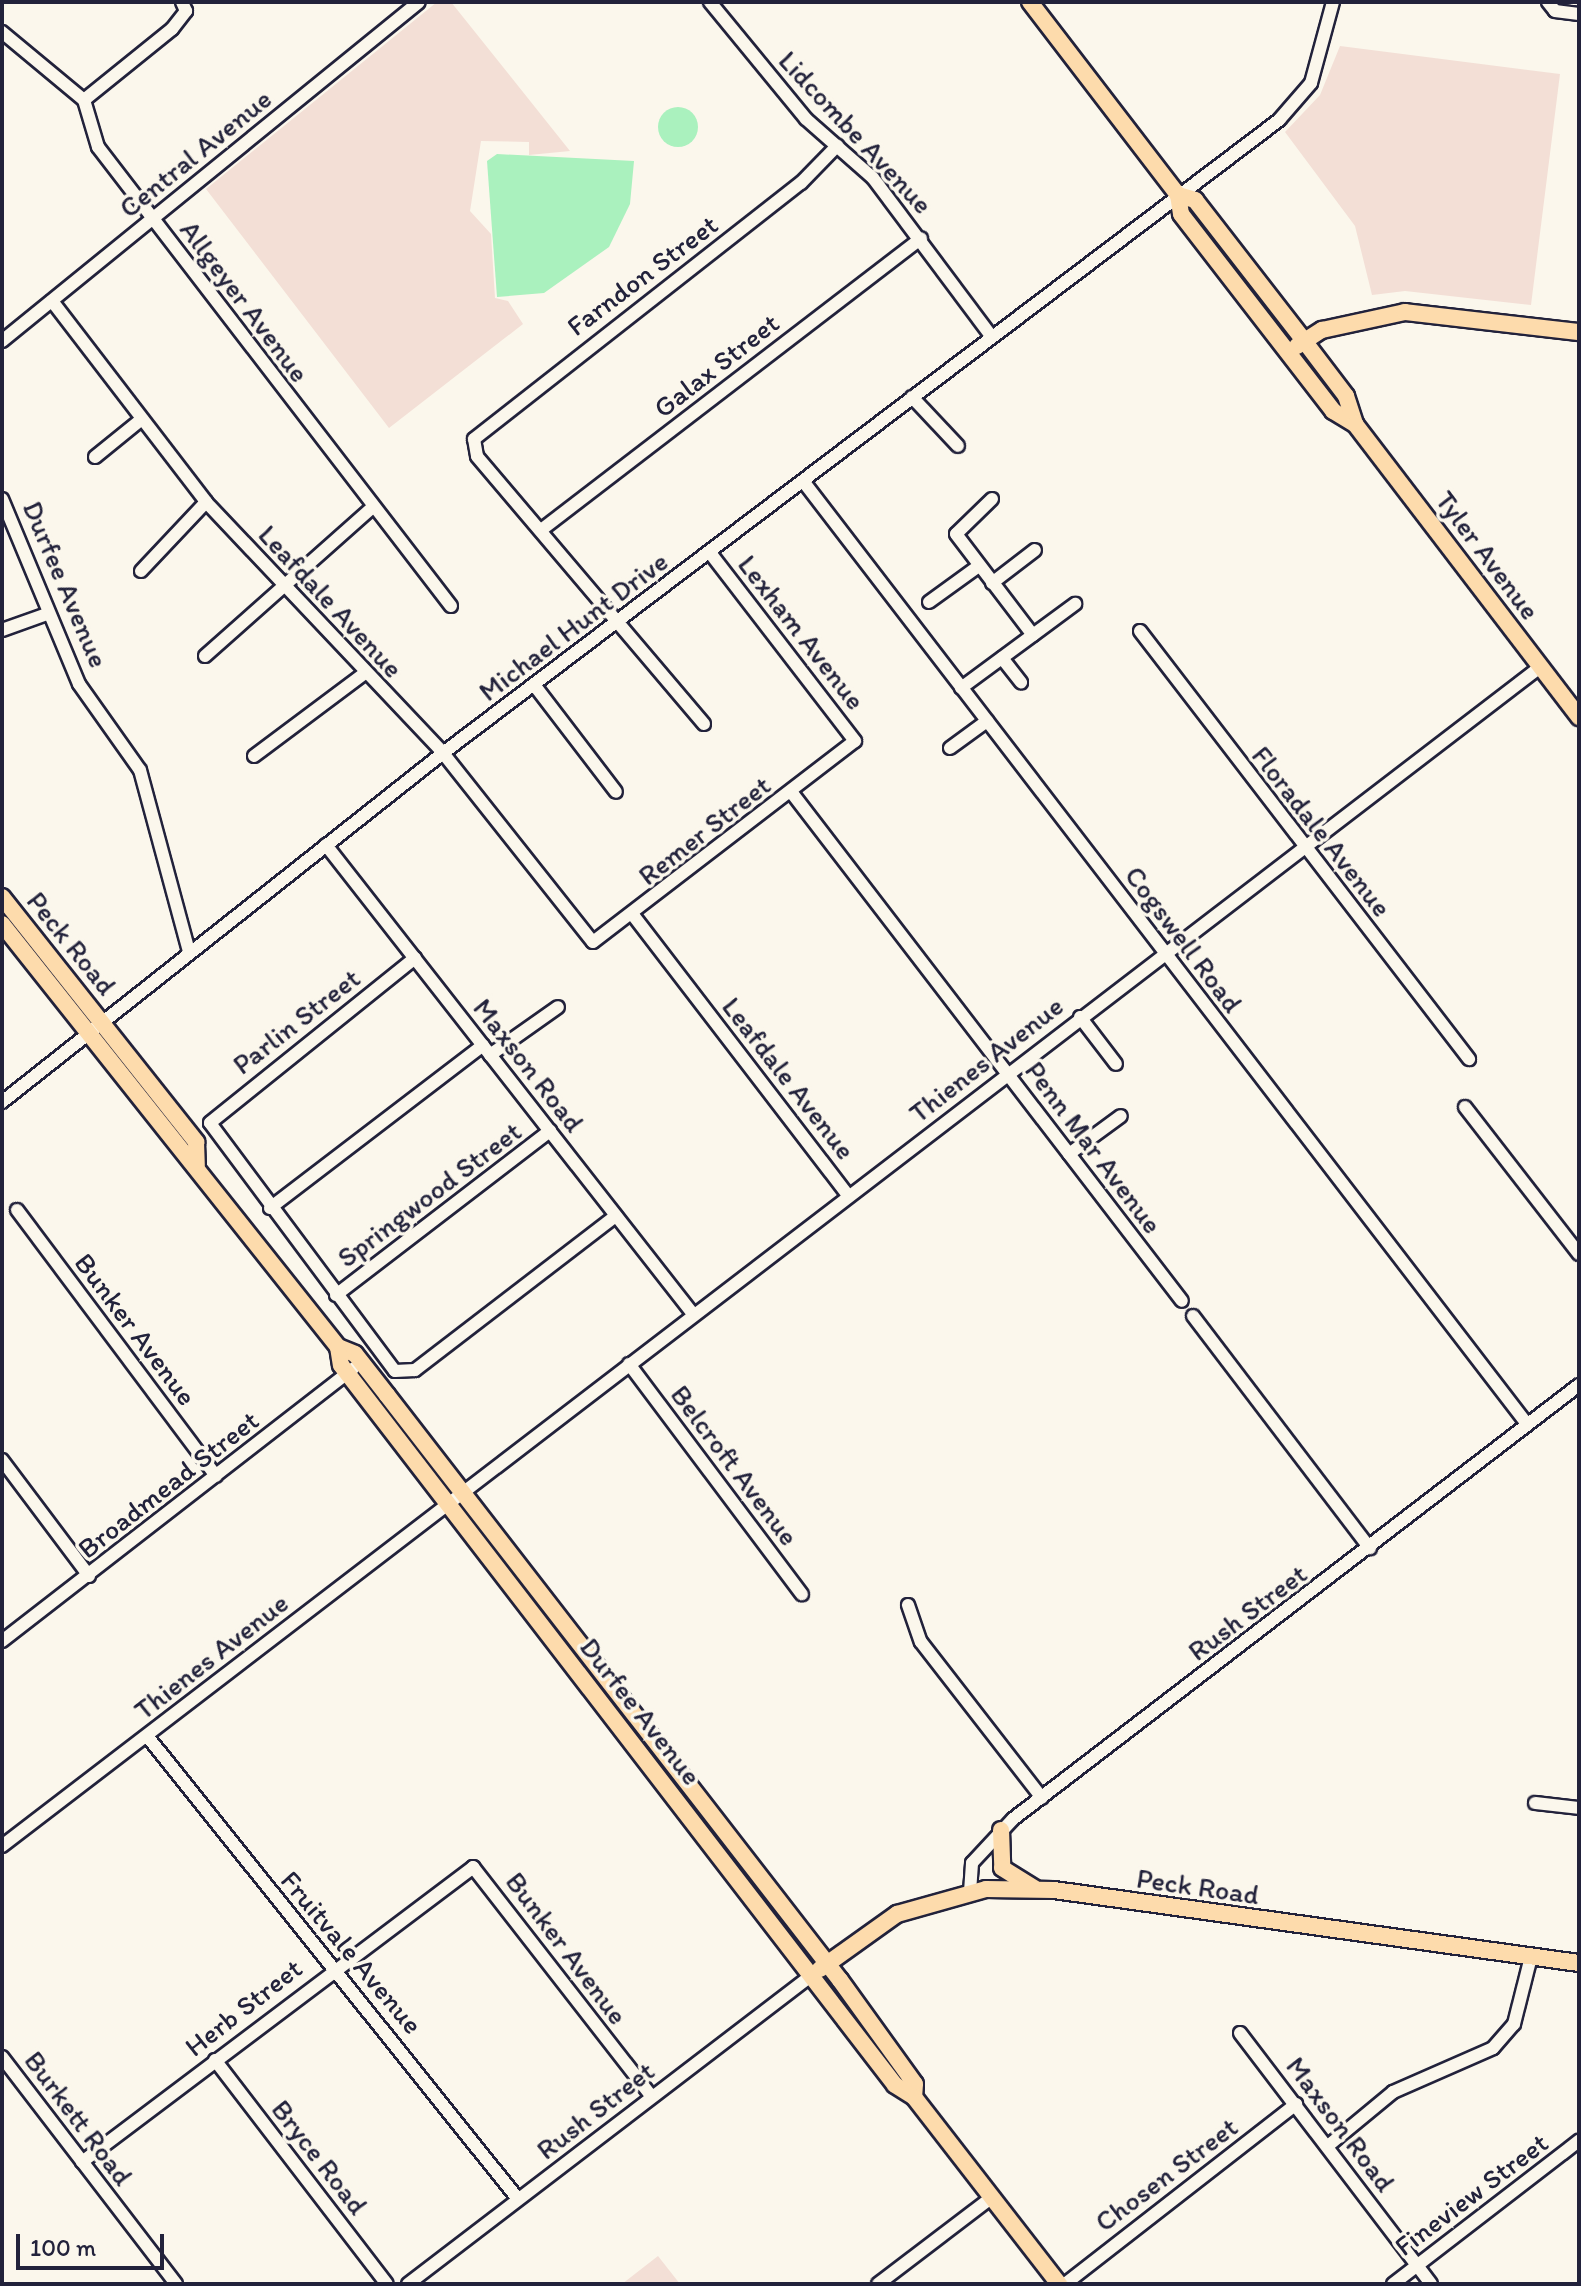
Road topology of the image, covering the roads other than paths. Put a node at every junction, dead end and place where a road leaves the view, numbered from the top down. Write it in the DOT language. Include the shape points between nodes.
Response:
graph roads {
  1 [pos="419,2"];
  2 [pos="710,2"];
  3 [pos="1030,2"];
  4 [pos="1333,2"];
  5 [pos="1548,3"];
  6 [pos="184,6"];
  7 [pos="1579,14"];
  8 [pos="2,32"];
  9 [pos="84,100"];
  10 [pos="837,146"];
  11 [pos="1178,195"];
  12 [pos="153,219"];
  13 [pos="921,238"];
  14 [pos="52,301"];
  15 [pos="1579,332"];
  16 [pos="991,336"];
  17 [pos="2,341"];
  18 [pos="1305,342"];
  19 [pos="1290,350"];
  20 [pos="912,397"];
  21 [pos="138,422"];
  22 [pos="1355,424"];
  23 [pos="958,446"];
  24 [pos="95,457"];
  25 [pos="803,481"];
  26 [pos="2,499"];
  27 [pos="992,499"];
  28 [pos="206,502"];
  29 [pos="373,507"];
  30 [pos="541,530"];
  31 [pos="1035,550"];
  32 [pos="710,553"];
  33 [pos="979,566"];
  34 [pos="141,571"];
  35 [pos="992,583"];
  36 [pos="282,585"];
  37 [pos="929,602"];
  38 [pos="1075,604"];
  39 [pos="451,606"];
  40 [pos="47,614"];
  41 [pos="620,622"];
  42 [pos="2,630"];
  43 [pos="1140,631"];
  44 [pos="1033,635"];
  45 [pos="205,656"];
  46 [pos="1002,658"];
  47 [pos="1540,667"];
  48 [pos="365,673"];
  49 [pos="1021,682"];
  50 [pos="535,686"];
  51 [pos="961,688"];
  52 [pos="1579,717"];
  53 [pos="987,721"];
  54 [pos="704,724"];
  55 [pos="855,741"];
  56 [pos="950,748"];
  57 [pos="443,753"];
  58 [pos="254,756"];
  59 [pos="616,792"];
  60 [pos="792,793"];
  61 [pos="326,845"];
  62 [pos="1303,847"];
  63 [pos="2,897"];
  64 [pos="633,915"];
  65 [pos="2,924"];
  66 [pos="580,931"];
  67 [pos="189,951"];
  68 [pos="1164,952"];
  69 [pos="415,958"];
  70 [pos="558,1007"];
  71 [pos="1080,1017"];
  72 [pos="94,1026"];
  73 [pos="486,1050"];
  74 [pos="1469,1059"];
  75 [pos="1116,1064"];
  76 [pos="1007,1074"];
  77 [pos="2,1102"];
  78 [pos="1465,1107"];
  79 [pos="1121,1116"];
  80 [pos="550,1131"];
  81 [pos="1069,1154"];
  82 [pos="848,1195"];
  83 [pos="270,1208"];
  84 [pos="17,1210"];
  85 [pos="616,1216"];
  86 [pos="1579,1254"];
  87 [pos="336,1295"];
  88 [pos="1182,1301"];
  89 [pos="693,1314"];
  90 [pos="1193,1316"];
  91 [pos="338,1347"];
  92 [pos="362,1362"];
  93 [pos="629,1364"];
  94 [pos="348,1374"];
  95 [pos="1579,1385"];
  96 [pos="1527,1424"];
  97 [pos="2,1460"];
  98 [pos="216,1476"];
  99 [pos="462,1491"];
  100 [pos="448,1502"];
  101 [pos="1370,1548"];
  102 [pos="89,1576"];
  103 [pos="802,1594"];
  104 [pos="908,1605"];
  105 [pos="2,1641"];
  106 [pos="147,1736"];
  107 [pos="1042,1798"];
  108 [pos="1535,1803"];
  109 [pos="1579,1808"];
  110 [pos="1001,1830"];
  111 [pos="2,1846"];
  112 [pos="473,1867"];
  113 [pos="1036,1889"];
  114 [pos="970,1892"];
  115 [pos="1531,1957"];
  116 [pos="1579,1963"];
  117 [pos="828,1964"];
  118 [pos="334,1967"];
  119 [pos="812,1975"];
  120 [pos="1240,2033"];
  121 [pos="2,2057"];
  122 [pos="215,2060"];
  123 [pos="652,2097"];
  124 [pos="914,2097"];
  125 [pos="1296,2104"];
  126 [pos="1579,2141"];
  127 [pos="1329,2145"];
  128 [pos="82,2162"];
  129 [pos="992,2197"];
  130 [pos="518,2199"];
  131 [pos="1416,2266"];
  132 [pos="176,2284"];
  133 [pos="387,2284"];
  134 [pos="408,2284"];
  135 [pos="878,2284"];
  136 [pos="1059,2284"];
  137 [pos="1065,2284"];
  138 [pos="1393,2284"];
  139 [pos="1431,2284"];
  1 -- 12 [label="street, Central Avenue"];
  2 -- 10 [label="street, Lidcombe Avenue"];
  3 -- 11 [label="main road"];
  4 -- 11 [label="street, Michael Hunt Drive" via="1311,83 1279,120"];
  5 -- 7 [label="street"];
  6 -- 9 [label="street"];
  8 -- 9 [label="street"];
  9 -- 12 [label="street, Allgeyer Avenue" via="98,147"];
  10 -- 13 [label="street, Lidcombe Avenue"];
  10 -- 30 [label="street, Farndon Street" via="801,183 474,439 477,456"];
  11 -- 16 [label="street, Michael Hunt Drive"];
  11 -- 18 [label="main road, Tyler Avenue" via="1195,200"];
  11 -- 19 [label="main road, Tyler Avenue" via="1181,214"];
  12 -- 14 [label="street, Central Avenue"];
  12 -- 29 [label="street, Allgeyer Avenue"];
  13 -- 16 [label="street, Lidcombe Avenue"];
  13 -- 30 [label="street, Galax Street"];
  14 -- 17 [label="street, Central Avenue"];
  14 -- 21 [label="street, Leafdale Avenue"];
  15 -- 18 [label="main road" via="1405,312 1322,330"];
  16 -- 20 [label="street, Michael Hunt Drive"];
  18 -- 19 [label="main road"];
  18 -- 22 [label="main road, Tyler Avenue" via="1346,396"];
  19 -- 22 [label="main road, Tyler Avenue" via="1333,411"];
  20 -- 23 [label="street"];
  20 -- 25 [label="street, Michael Hunt Drive"];
  21 -- 24 [label="street"];
  21 -- 28 [label="street, Leafdale Avenue"];
  22 -- 47 [label="main road, Tyler Avenue"];
  25 -- 32 [label="street, Michael Hunt Drive"];
  25 -- 51 [label="street, Cogswell Road"];
  26 -- 40 [label="street, Durfee Avenue"];
  27 -- 33 [label="street" via="956,534"];
  28 -- 34 [label="street"];
  28 -- 36 [label="street, Leafdale Avenue"];
  29 -- 36 [label="street"];
  29 -- 39 [label="street, Allgeyer Avenue"];
  30 -- 41 [label="street"];
  31 -- 35 [label="street"];
  32 -- 41 [label="street, Michael Hunt Drive"];
  32 -- 55 [label="street, Lexham Avenue"];
  33 -- 35 [label="street"];
  33 -- 37 [label="street"];
  35 -- 44 [label="street"];
  36 -- 45 [label="street"];
  36 -- 48 [label="street, Leafdale Avenue"];
  38 -- 44 [label="street"];
  40 -- 42 [label="street"];
  40 -- 67 [label="street, Durfee Avenue" via="79,684 140,770"];
  41 -- 50 [label="street, Michael Hunt Drive"];
  41 -- 54 [label="street"];
  43 -- 62 [label="street, Floradale Avenue"];
  44 -- 46 [label="street"];
  46 -- 49 [label="street"];
  46 -- 51 [label="street"];
  47 -- 52 [label="main road, Tyler Avenue"];
  47 -- 62 [label="street, Thienes Avenue"];
  48 -- 57 [label="street, Leafdale Avenue"];
  48 -- 58 [label="street"];
  50 -- 57 [label="street, Michael Hunt Drive"];
  50 -- 59 [label="street"];
  51 -- 53 [label="street, Cogswell Road"];
  53 -- 56 [label="street"];
  53 -- 68 [label="street, Cogswell Road"];
  55 -- 60 [label="street, Remer Street"];
  57 -- 61 [label="street, Michael Hunt Drive"];
  57 -- 66 [label="street, Leafdale Avenue"];
  60 -- 64 [label="street, Remer Street"];
  60 -- 76 [label="street, Penn Mar Avenue"];
  61 -- 67 [label="street, Michael Hunt Drive"];
  61 -- 69 [label="street, Maxson Road"];
  62 -- 68 [label="street, Thienes Avenue"];
  62 -- 74 [label="street, Floradale Avenue"];
  63 -- 72 [label="main road, Peck Road"];
  64 -- 66 [label="street, Remer Street" via="593,942"];
  64 -- 82 [label="street, Leafdale Avenue"];
  65 -- 72 [label="main road, Peck Road"];
  67 -- 72 [label="street, Michael Hunt Drive"];
  68 -- 71 [label="street, Thienes Avenue"];
  68 -- 96 [label="street, Cogswell Road"];
  69 -- 73 [label="street, Maxson Road"];
  69 -- 83 [label="street, Parlin Street" via="210,1123"];
  70 -- 73 [label="street"];
  71 -- 75 [label="street"];
  71 -- 76 [label="street, Thienes Avenue"];
  72 -- 77 [label="street, Michael Hunt Drive"];
  72 -- 91 [label="main road, Durfee Avenue" via="196,1142 197,1165"];
  73 -- 80 [label="street, Maxson Road"];
  73 -- 83 [label="street"];
  76 -- 81 [label="street, Penn Mar Avenue"];
  76 -- 82 [label="street, Thienes Avenue"];
  78 -- 86 [label="street"];
  79 -- 81 [label="street"];
  80 -- 85 [label="street, Maxson Road"];
  80 -- 87 [label="street, Springwood Street"];
  81 -- 88 [label="street, Penn Mar Avenue"];
  82 -- 89 [label="street, Thienes Avenue"];
  83 -- 87 [label="street"];
  84 -- 98 [label="street, Bunker Avenue"];
  85 -- 87 [label="street" via="406,1375 395,1371"];
  85 -- 89 [label="street, Maxson Road"];
  89 -- 93 [label="street, Thienes Avenue"];
  90 -- 101 [label="street"];
  91 -- 92 [label="main road, Durfee Avenue"];
  91 -- 94 [label="main road, Durfee Avenue"];
  92 -- 94 [label="street, Broadmead Street"];
  92 -- 99 [label="main road, Durfee Avenue"];
  93 -- 99 [label="street, Thienes Avenue"];
  93 -- 103 [label="street, Belcroft Avenue"];
  94 -- 98 [label="street, Broadmead Street"];
  94 -- 100 [label="main road, Durfee Avenue"];
  95 -- 96 [label="street, Rush Street"];
  96 -- 101 [label="street, Rush Street"];
  97 -- 102 [label="street"];
  98 -- 102 [label="street, Broadmead Street"];
  99 -- 100 [label="street, Thienes Avenue"];
  99 -- 117 [label="main road, Durfee Avenue"];
  100 -- 106 [label="street, Thienes Avenue"];
  100 -- 119 [label="main road, Durfee Avenue"];
  101 -- 107 [label="street, Rush Street"];
  102 -- 105 [label="street, Broadmead Street"];
  104 -- 107 [label="street" via="921,1642"];
  106 -- 111 [label="street, Thienes Avenue"];
  106 -- 118 [label="street, Fruitvale Avenue"];
  107 -- 110 [label="street, Rush Street"];
  108 -- 109 [label="street"];
  110 -- 113 [label="main road" via="1002,1868"];
  110 -- 114 [label="street, Rush Street" via="972,1863"];
  112 -- 118 [label="street, Herb Street"];
  112 -- 123 [label="street, Bunker Avenue"];
  113 -- 114 [label="main road, Peck Road"];
  113 -- 115 [label="main road, Peck Road"];
  114 -- 117 [label="main road, Peck Road" via="897,1914"];
  115 -- 116 [label="main road, Peck Road"];
  115 -- 127 [label="street" via="1514,2024 1493,2048 1393,2092"];
  117 -- 119 [label="main road, Peck Road"];
  117 -- 124 [label="main road, Durfee Avenue" via="909,2075"];
  118 -- 122 [label="street, Herb Street"];
  118 -- 130 [label="street, Fruitvale Avenue"];
  119 -- 123 [label="street, Rush Street"];
  119 -- 124 [label="main road, Durfee Avenue" via="895,2085"];
  120 -- 125 [label="street, Maxson Road"];
  121 -- 128 [label="street, Burkett Road"];
  122 -- 128 [label="street, Herb Street"];
  122 -- 133 [label="street, Bryce Road"];
  123 -- 130 [label="street, Rush Street"];
  124 -- 129 [label="main road, Durfee Avenue"];
  125 -- 127 [label="street, Maxson Road"];
  125 -- 137 [label="street, Chosen Street"];
  126 -- 131 [label="street, Fineview Street"];
  127 -- 131 [label="street, Maxson Road"];
  128 -- 132 [label="street, Burkett Road"];
  129 -- 135 [label="street"];
  129 -- 136 [label="main road, Durfee Avenue"];
  130 -- 134 [label="street, Rush Street"];
  131 -- 138 [label="street, Fineview Street"];
  131 -- 139 [label="street, Maxson Road"];
}
